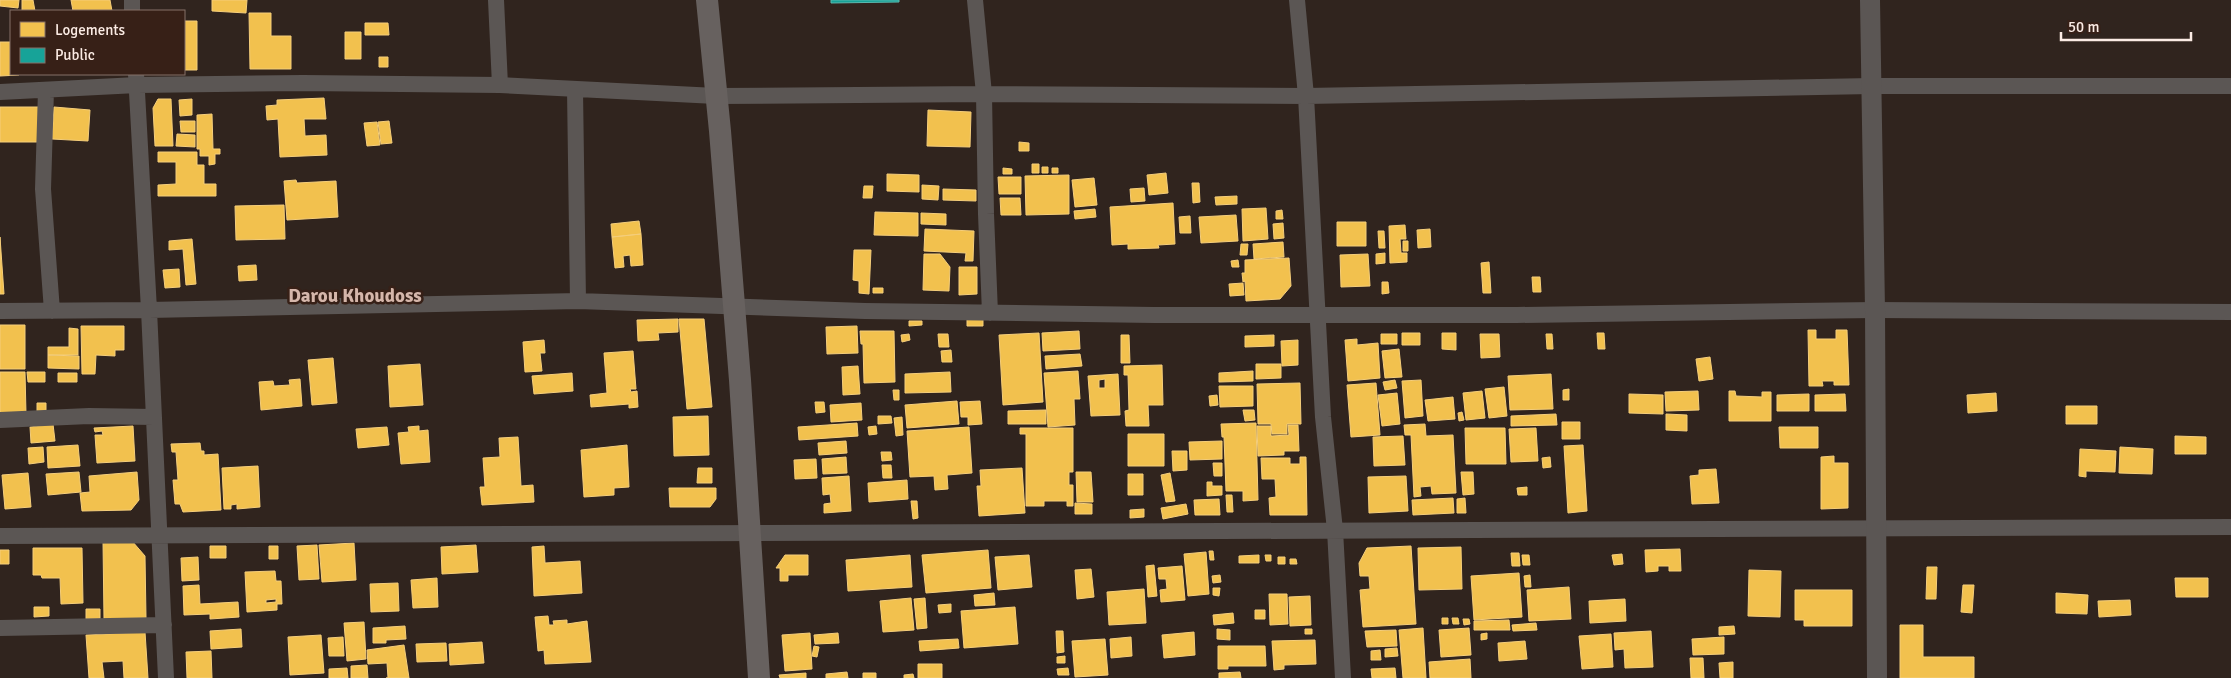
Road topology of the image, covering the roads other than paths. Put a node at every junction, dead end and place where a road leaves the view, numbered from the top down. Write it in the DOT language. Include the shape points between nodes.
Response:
graph roads {
  1 [pos="496,0"];
  2 [pos="706,0"];
  3 [pos="975,0"];
  4 [pos="1297,0"];
  5 [pos="1870,0"];
  6 [pos="136,79"];
  7 [pos="500,85"];
  8 [pos="1872,86"];
  9 [pos="2231,86"];
  10 [pos="46,90"];
  11 [pos="575,90"];
  12 [pos="0,92"];
  13 [pos="984,94"];
  14 [pos="716,96"];
  15 [pos="1306,96"];
  16 [pos="578,301"];
  17 [pos="734,306"];
  18 [pos="150,310"];
  19 [pos="1875,310"];
  20 [pos="0,311"];
  21 [pos="52,311"];
  22 [pos="2231,312"];
  23 [pos="990,313"];
  24 [pos="1319,316"];
  25 [pos="154,417"];
  26 [pos="0,420"];
  27 [pos="2231,527"];
  28 [pos="1875,528"];
  29 [pos="1335,530"];
  30 [pos="751,533"];
  31 [pos="160,535"];
  32 [pos="0,536"];
  33 [pos="164,625"];
  34 [pos="0,628"];
  35 [pos="166,678"];
  36 [pos="759,678"];
  37 [pos="1343,678"];
  38 [pos="1877,678"];
  1 -- 7 [label="street"];
  2 -- 14 [label="main road"];
  3 -- 13 [label="street"];
  4 -- 15 [label="street"];
  5 -- 8 [label="street"];
  6 -- 7 [label="street"];
  6 -- 10 [label="street"];
  6 -- 18 [label="street"];
  7 -- 11 [label="street"];
  8 -- 9 [label="street"];
  8 -- 15 [label="street"];
  8 -- 19 [label="street"];
  10 -- 12 [label="street"];
  10 -- 21 [label="street" via="43,189"];
  11 -- 14 [label="street"];
  11 -- 16 [label="street"];
  13 -- 14 [label="street"];
  13 -- 15 [label="street"];
  13 -- 23 [label="street"];
  14 -- 17 [label="main road"];
  15 -- 24 [label="street"];
  16 -- 17 [label="street"];
  16 -- 18 [label="street"];
  17 -- 23 [label="street"];
  17 -- 30 [label="main road"];
  18 -- 21 [label="street"];
  18 -- 25 [label="street"];
  19 -- 22 [label="street"];
  19 -- 24 [label="street"];
  19 -- 28 [label="street"];
  20 -- 21 [label="street"];
  23 -- 24 [label="street"];
  24 -- 29 [label="street" via="1323,417"];
  25 -- 26 [label="street"];
  25 -- 31 [label="street"];
  27 -- 28 [label="street"];
  28 -- 29 [label="street"];
  28 -- 38 [label="street"];
  29 -- 30 [label="street"];
  29 -- 37 [label="street"];
  30 -- 31 [label="street"];
  30 -- 36 [label="main road"];
  31 -- 32 [label="street"];
  31 -- 33 [label="street"];
  33 -- 34 [label="street"];
  33 -- 35 [label="street"];
}
